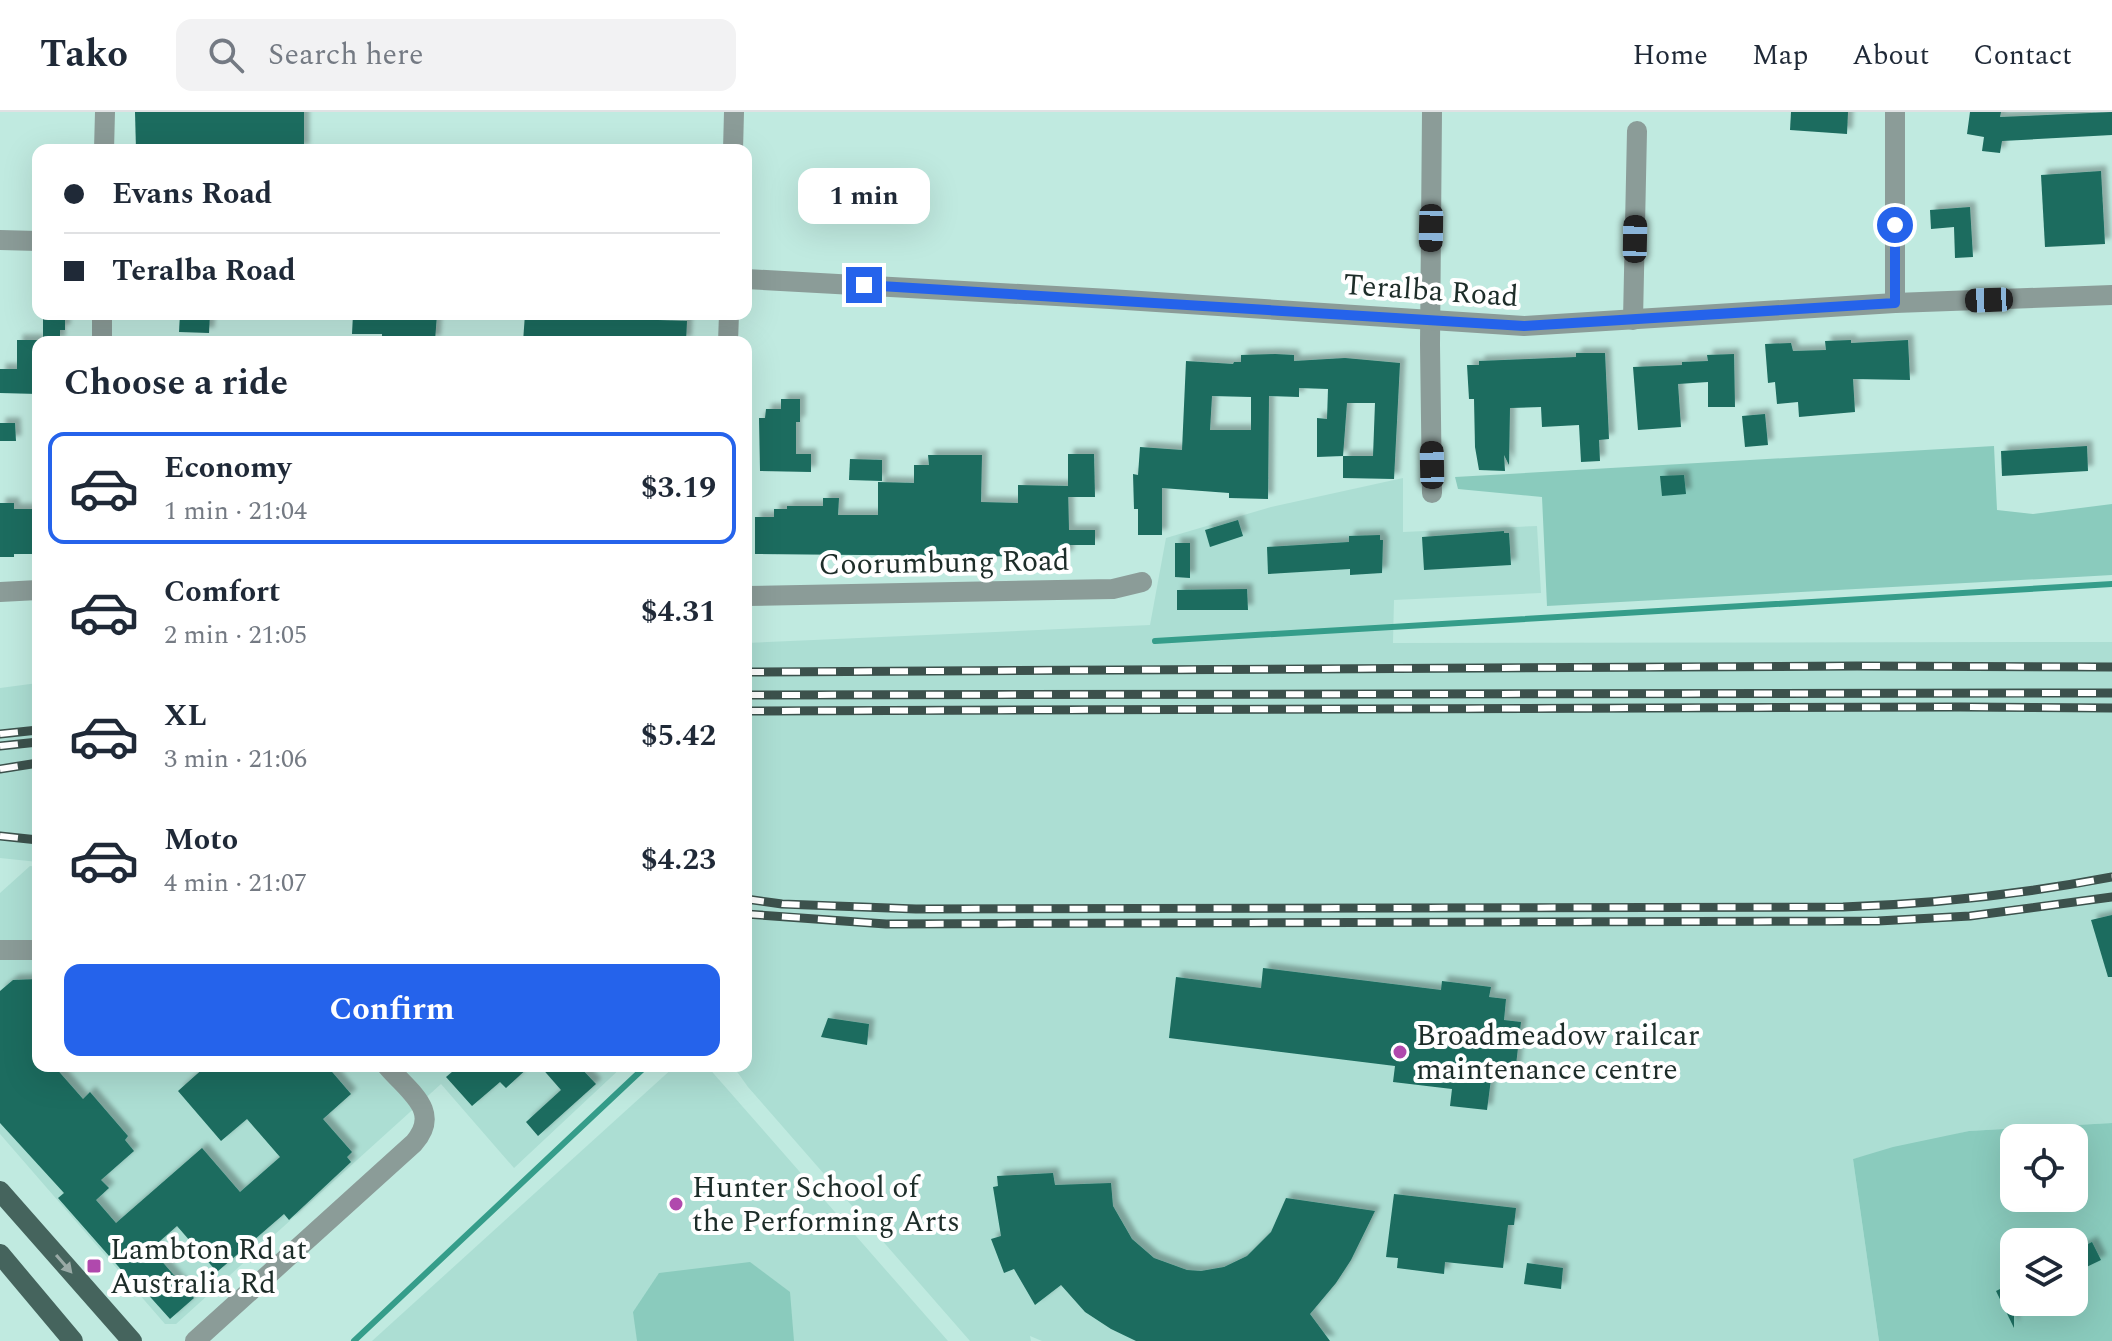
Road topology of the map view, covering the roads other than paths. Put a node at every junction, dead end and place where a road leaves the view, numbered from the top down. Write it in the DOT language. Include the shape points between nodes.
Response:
graph roads {
  1 [pos="105,112"];
  2 [pos="734,112"];
  3 [pos="1432,112"];
  4 [pos="1895,112"];
  5 [pos="1637,131"];
  6 [pos="104,144"];
  7 [pos="733,144"];
  8 [pos="0,240"];
  9 [pos="32,241"];
  10 [pos="752,279"];
  11 [pos="2112,295"];
  12 [pos="1895,303"];
  13 [pos="1430,320"];
  14 [pos="1633,320"];
  15 [pos="1432,493"];
  16 [pos="1142,582"];
  17 [pos="32,590"];
  18 [pos="0,592"];
  19 [pos="752,596"];
  20 [pos="0,950"];
  21 [pos="32,950"];
  22 [pos="392,1072"];
  23 [pos="4,1204"];
  24 [pos="0,1254"];
  25 [pos="73,1341"];
  26 [pos="132,1341"];
  27 [pos="195,1341"];
  1 -- 6 [label="street"];
  2 -- 7 [label="street"];
  3 -- 13 [label="street"];
  4 -- 12 [label="street"];
  5 -- 14 [label="street"];
  8 -- 9 [label="street"];
  10 -- 13 [label="street, Teralba Road"];
  11 -- 12 [label="street, Teralba Road"];
  12 -- 14 [label="street, Teralba Road"];
  13 -- 14 [label="street, Teralba Road" via="1524,326"];
  13 -- 15 [label="street"];
  16 -- 19 [label="street, Coorumbung Road" via="1113,589"];
  17 -- 18 [label="street"];
  20 -- 21 [label="street"];
  22 -- 27 [label="street" via="424,1110 425,1131"];
  23 -- 26 [label="main road, one-way"];
  24 -- 25 [label="main road"];
}
